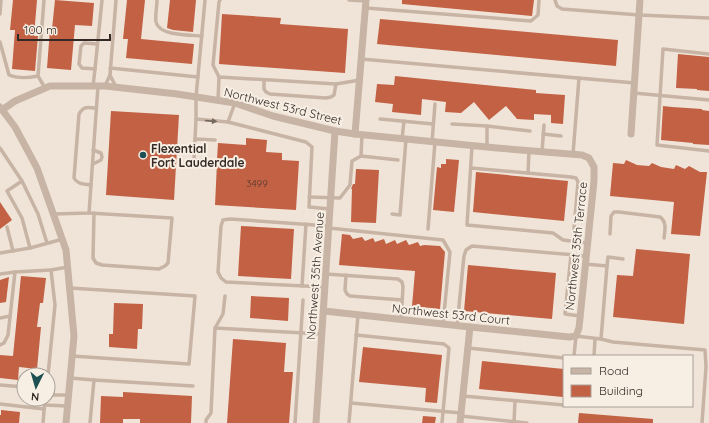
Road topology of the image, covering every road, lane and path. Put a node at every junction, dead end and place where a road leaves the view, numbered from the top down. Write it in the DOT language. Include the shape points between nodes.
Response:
graph roads {
  1 [pos="1,0"];
  2 [pos="44,0"];
  3 [pos="102,0"];
  4 [pos="116,0"];
  5 [pos="158,0"];
  6 [pos="205,0"];
  7 [pos="220,0"];
  8 [pos="349,0"];
  9 [pos="539,0"];
  10 [pos="555,0"];
  11 [pos="640,0"];
  12 [pos="366,3"];
  13 [pos="0,14"];
  14 [pos="639,15"];
  15 [pos="709,18"];
  16 [pos="202,36"];
  17 [pos="0,42"];
  18 [pos="97,44"];
  19 [pos="709,54"];
  20 [pos="361,59"];
  21 [pos="110,68"];
  22 [pos="95,69"];
  23 [pos="110,75"];
  24 [pos="38,76"];
  25 [pos="198,76"];
  26 [pos="219,77"];
  27 [pos="579,78"];
  28 [pos="264,80"];
  29 [pos="360,80"];
  30 [pos="634,83"];
  31 [pos="336,84"];
  32 [pos="99,86"];
  33 [pos="116,87"];
  34 [pos="45,88"];
  35 [pos="634,93"];
  36 [pos="660,96"];
  37 [pos="196,97"];
  38 [pos="709,100"];
  39 [pos="218,101"];
  40 [pos="235,103"];
  41 [pos="435,104"];
  42 [pos="96,108"];
  43 [pos="1,109"];
  44 [pos="196,119"];
  45 [pos="380,119"];
  46 [pos="404,121"];
  47 [pos="228,122"];
  48 [pos="433,124"];
  49 [pos="452,124"];
  50 [pos="544,125"];
  51 [pos="488,126"];
  52 [pos="335,131"];
  53 [pos="530,131"];
  54 [pos="359,134"];
  55 [pos="543,134"];
  56 [pos="631,134"];
  57 [pos="561,136"];
  58 [pos="195,138"];
  59 [pos="404,139"];
  60 [pos="215,140"];
  61 [pos="433,142"];
  62 [pos="472,146"];
  63 [pos="487,147"];
  64 [pos="0,148"];
  65 [pos="94,150"];
  66 [pos="529,151"];
  67 [pos="709,151"];
  68 [pos="542,152"];
  69 [pos="573,154"];
  70 [pos="361,156"];
  71 [pos="589,158"];
  72 [pos="398,160"];
  73 [pos="215,162"];
  74 [pos="92,164"];
  75 [pos="470,168"];
  76 [pos="528,173"];
  77 [pos="22,182"];
  78 [pos="91,185"];
  79 [pos="309,197"];
  80 [pos="331,198"];
  81 [pos="330,209"];
  82 [pos="92,213"];
  83 [pos="53,214"];
  84 [pos="392,214"];
  85 [pos="306,224"];
  86 [pos="7,226"];
  87 [pos="329,227"];
  88 [pos="428,229"];
  89 [pos="610,234"];
  90 [pos="664,238"];
  91 [pos="63,239"];
  92 [pos="573,241"];
  93 [pos="47,243"];
  94 [pos="587,243"];
  95 [pos="30,248"];
  96 [pos="13,251"];
  97 [pos="0,253"];
  98 [pos="571,255"];
  99 [pos="623,259"];
  100 [pos="586,260"];
  101 [pos="607,266"];
  102 [pos="68,267"];
  103 [pos="51,270"];
  104 [pos="15,272"];
  105 [pos="0,274"];
  106 [pos="326,274"];
  107 [pos="346,275"];
  108 [pos="302,286"];
  109 [pos="325,287"];
  110 [pos="70,288"];
  111 [pos="224,296"];
  112 [pos="303,300"];
  113 [pos="402,300"];
  114 [pos="324,311"];
  115 [pos="358,315"];
  116 [pos="10,316"];
  117 [pos="580,316"];
  118 [pos="0,318"];
  119 [pos="401,320"];
  120 [pos="443,324"];
  121 [pos="457,326"];
  122 [pos="470,327"];
  123 [pos="215,328"];
  124 [pos="301,332"];
  125 [pos="322,334"];
  126 [pos="356,335"];
  127 [pos="576,336"];
  128 [pos="595,339"];
  129 [pos="601,339"];
  130 [pos="0,345"];
  131 [pos="468,348"];
  132 [pos="574,355"];
  133 [pos="594,355"];
  134 [pos="72,356"];
  135 [pos="563,358"];
  136 [pos="49,367"];
  137 [pos="70,378"];
  138 [pos="94,380"];
  139 [pos="0,385"];
  140 [pos="16,386"];
  141 [pos="193,386"];
  142 [pos="56,394"];
  143 [pos="69,395"];
  144 [pos="463,396"];
  145 [pos="516,401"];
  146 [pos="351,403"];
  147 [pos="0,404"];
  148 [pos="16,405"];
  149 [pos="563,405"];
  150 [pos="56,406"];
  151 [pos="68,406"];
  152 [pos="44,407"];
  153 [pos="443,412"];
  154 [pos="461,417"];
  155 [pos="514,422"];
  156 [pos="43,423"];
  157 [pos="66,423"];
  158 [pos="90,423"];
  159 [pos="206,423"];
  160 [pos="295,423"];
  161 [pos="316,423"];
  162 [pos="349,423"];
  163 [pos="442,423"];
  164 [pos="527,423"];
  165 [pos="702,423"];
  1 -- 13 [label="lane"];
  2 -- 24 [label="lane"];
  3 -- 18 [label="lane"];
  4 -- 21 [label="lane"];
  5 -- 16 [label="lane" via="158,27 166,32"];
  6 -- 16 [label="lane"];
  7 -- 26 [label="lane" via="213,65"];
  8 -- 12 [label="lane"];
  9 -- 12 [label="lane" via="538,15 531,22"];
  10 -- 14 [label="lane" via="557,6 562,9"];
  11 -- 14 [label="street"];
  12 -- 20 [label="street"];
  14 -- 15 [label="lane"];
  14 -- 30 [label="street"];
  16 -- 25 [label="lane"];
  17 -- 24 [label="lane" via="9,75 29,78"];
  18 -- 22 [label="lane"];
  18 -- 22 [label="lane" via="84,43 81,46 79,64 82,68"];
  19 -- 36 [label="lane" via="663,49"];
  20 -- 27 [label="lane"];
  20 -- 29 [label="street"];
  21 -- 23 [label="lane"];
  21 -- 25 [label="lane"];
  22 -- 32 [label="lane"];
  23 -- 32 [label="lane"];
  23 -- 33 [label="lane"];
  24 -- 34 [label="lane"];
  25 -- 37 [label="lane"];
  26 -- 28 [label="lane"];
  26 -- 39 [label="lane"];
  27 -- 30 [label="lane"];
  27 -- 69 [label="lane"];
  28 -- 31 [label="lane"];
  28 -- 31 [label="lane" via="264,89 270,94 326,98 334,95"];
  29 -- 31 [label="lane"];
  29 -- 54 [label="street"];
  30 -- 35 [label="street"];
  32 -- 33 [label="street, Northwest 53rd Street"];
  32 -- 34 [label="street, Northwest 53rd Street"];
  32 -- 42 [label="lane"];
  33 -- 37 [label="street, Northwest 53rd Street"];
  34 -- 43 [label="street, Northwest 53rd Street"];
  35 -- 36 [label="lane"];
  35 -- 56 [label="street"];
  36 -- 38 [label="lane"];
  36 -- 67 [label="lane" via="657,146"];
  37 -- 39 [label="street, Northwest 53rd Street"];
  37 -- 44 [label="lane"];
  39 -- 40 [label="street, Northwest 53rd Street"];
  40 -- 47 [label="lane"];
  40 -- 52 [label="street, Northwest 53rd Street" via="273,116"];
  41 -- 48 [label="lane"];
  42 -- 65 [label="lane"];
  42 -- 78 [label="lane" via="85,107 80,114 74,178 80,184"];
  43 -- 83 [label="street" via="37,168"];
  44 -- 47 [label="lane, one-way"];
  44 -- 58 [label="lane"];
  45 -- 46 [label="lane"];
  46 -- 48 [label="lane"];
  46 -- 59 [label="lane"];
  47 -- 79 [label="lane" via="306,142 312,147"];
  48 -- 61 [label="lane"];
  49 -- 51 [label="lane"];
  50 -- 55 [label="lane"];
  51 -- 53 [label="lane"];
  51 -- 63 [label="lane"];
  52 -- 54 [label="street, Northwest 53rd Street"];
  52 -- 80 [label="street, Northwest 35th Avenue"];
  54 -- 59 [label="street, Northwest 53rd Street"];
  54 -- 70 [label="lane"];
  55 -- 57 [label="lane"];
  55 -- 68 [label="lane"];
  58 -- 60 [label="lane"];
  58 -- 73 [label="lane" via="194,160"];
  59 -- 61 [label="street, Northwest 53rd Street"];
  59 -- 84 [label="lane" via="400,215"];
  61 -- 62 [label="street, Northwest 53rd Street"];
  61 -- 88 [label="lane"];
  62 -- 63 [label="street, Northwest 53rd Street"];
  62 -- 75 [label="lane"];
  63 -- 66 [label="street, Northwest 53rd Street"];
  64 -- 77 [label="lane"];
  65 -- 74 [label="lane"];
  65 -- 74 [label="lane" via="101,153 102,160"];
  66 -- 68 [label="street, Northwest 53rd Street"];
  66 -- 76 [label="lane"];
  68 -- 69 [label="street, Northwest 53rd Street"];
  69 -- 71 [label="street, Northwest 53rd Street"];
  70 -- 72 [label="lane"];
  70 -- 80 [label="lane" via="352,161 350,185 340,198"];
  71 -- 94 [label="street, Northwest 35th Terrace" via="594,167 594,181"];
  74 -- 78 [label="lane"];
  75 -- 76 [label="lane"];
  75 -- 92 [label="lane" via="467,225 553,233 563,240"];
  76 -- 92 [label="lane" via="576,178 578,182"];
  77 -- 93 [label="lane" via="38,214"];
  77 -- 95 [label="lane" via="7,190 22,218"];
  78 -- 82 [label="lane"];
  79 -- 80 [label="lane"];
  79 -- 81 [label="lane" via="308,207"];
  80 -- 81 [label="street, Northwest 35th Avenue"];
  81 -- 87 [label="street, Northwest 35th Avenue"];
  82 -- 82 [label="lane" via="172,218 168,263 159,269 96,263 93,258"];
  82 -- 83 [label="lane"];
  83 -- 91 [label="street"];
  85 -- 87 [label="lane"];
  85 -- 108 [label="lane"];
  85 -- 108 [label="lane" via="223,220 218,272 220,278 226,282"];
  86 -- 96 [label="lane"];
  87 -- 106 [label="street, Northwest 35th Avenue"];
  87 -- 120 [label="lane" via="444,240 450,252"];
  89 -- 90 [label="lane" via="611,216 614,212 619,212 664,219"];
  91 -- 93 [label="lane"];
  91 -- 102 [label="street"];
  92 -- 94 [label="lane"];
  93 -- 95 [label="lane"];
  94 -- 100 [label="street, Northwest 35th Terrace"];
  95 -- 96 [label="lane"];
  96 -- 97 [label="lane"];
  98 -- 100 [label="lane"];
  98 -- 117 [label="lane" via="564,314"];
  98 -- 121 [label="lane" via="472,246 466,250 464,256"];
  99 -- 101 [label="lane" via="608,257"];
  100 -- 101 [label="lane"];
  100 -- 117 [label="street, Northwest 35th Terrace"];
  101 -- 129 [label="lane"];
  102 -- 103 [label="lane"];
  102 -- 110 [label="street"];
  103 -- 104 [label="lane"];
  103 -- 136 [label="lane" via="55,305"];
  104 -- 105 [label="lane"];
  104 -- 116 [label="lane"];
  106 -- 107 [label="lane"];
  106 -- 109 [label="street, Northwest 35th Avenue"];
  107 -- 113 [label="lane" via="398,280 404,287"];
  107 -- 113 [label="lane" via="345,290 350,296"];
  108 -- 109 [label="lane"];
  109 -- 114 [label="street, Northwest 35th Avenue"];
  110 -- 134 [label="street" via="74,336"];
  110 -- 134 [label="lane" via="194,296 189,364"];
  111 -- 123 [label="lane" via="224,314"];
  112 -- 124 [label="lane"];
  113 -- 119 [label="lane"];
  114 -- 115 [label="street, Northwest 53rd Court"];
  114 -- 125 [label="street, Northwest 35th Avenue"];
  115 -- 119 [label="street, Northwest 53rd Court"];
  115 -- 126 [label="lane"];
  116 -- 118 [label="lane"];
  116 -- 130 [label="lane" via="8,335"];
  117 -- 127 [label="street, Northwest 35th Terrace"];
  119 -- 120 [label="street, Northwest 53rd Court"];
  120 -- 121 [label="street, Northwest 53rd Court"];
  121 -- 122 [label="street, Northwest 53rd Court"];
  122 -- 127 [label="street, Northwest 53rd Court"];
  122 -- 131 [label="street"];
  123 -- 124 [label="lane"];
  123 -- 159 [label="lane" via="211,413"];
  124 -- 125 [label="lane"];
  124 -- 160 [label="lane"];
  125 -- 161 [label="street, Northwest 35th Avenue"];
  126 -- 146 [label="lane"];
  126 -- 153 [label="lane" via="444,344 449,348"];
  127 -- 128 [label="lane"];
  127 -- 132 [label="lane"];
  128 -- 129 [label="lane"];
  128 -- 133 [label="lane"];
  129 -- 165 [label="lane" via="705,350"];
  131 -- 135 [label="lane"];
  131 -- 144 [label="street"];
  134 -- 137 [label="street"];
  137 -- 138 [label="lane"];
  137 -- 143 [label="street"];
  138 -- 141 [label="lane"];
  138 -- 158 [label="lane"];
  139 -- 140 [label="lane"];
  142 -- 143 [label="lane"];
  143 -- 151 [label="street"];
  144 -- 145 [label="lane"];
  144 -- 154 [label="street"];
  145 -- 149 [label="lane"];
  145 -- 155 [label="lane"];
  146 -- 153 [label="lane"];
  146 -- 162 [label="lane"];
  147 -- 148 [label="lane"];
  150 -- 151 [label="lane"];
  151 -- 157 [label="street"];
  152 -- 156 [label="lane"];
  153 -- 154 [label="lane"];
  153 -- 163 [label="lane"];
  154 -- 155 [label="lane"];
  155 -- 164 [label="lane"];
}
